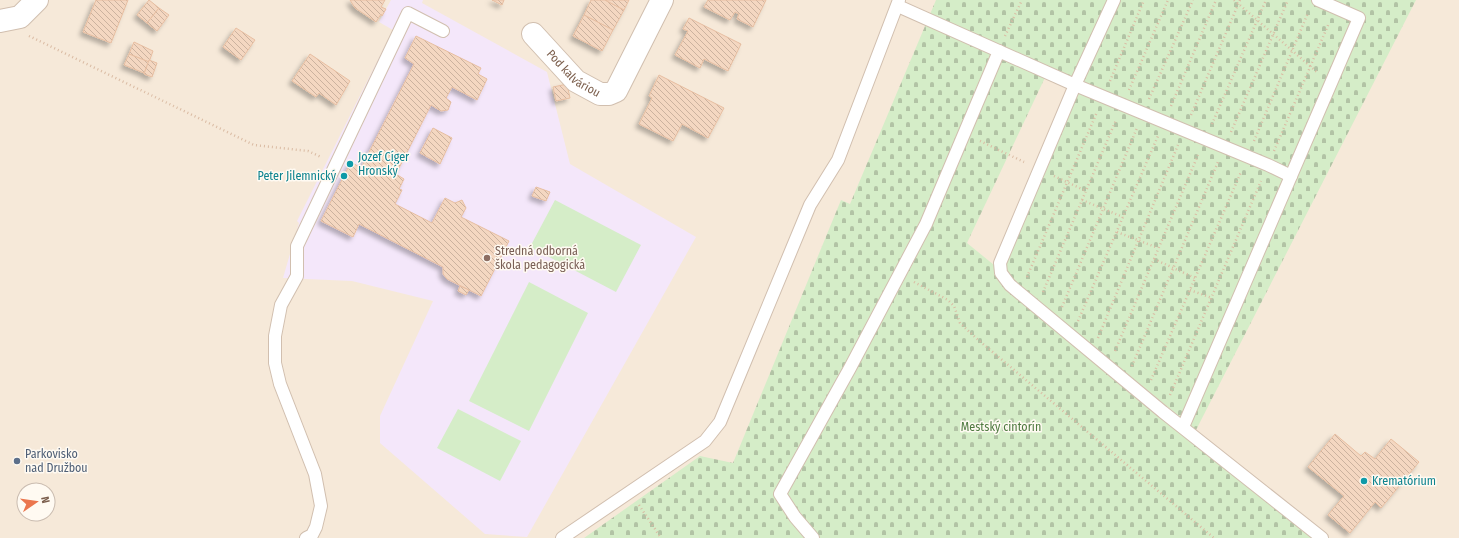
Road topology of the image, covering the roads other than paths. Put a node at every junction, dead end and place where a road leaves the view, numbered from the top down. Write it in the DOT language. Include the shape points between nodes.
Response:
graph roads {
  1 [pos="37,0"];
  2 [pos="662,0"];
  3 [pos="1114,0"];
  4 [pos="899,3"];
  5 [pos="1314,4"];
  6 [pos="10,19"];
  7 [pos="443,31"];
  8 [pos="533,34"];
  9 [pos="999,51"];
  10 [pos="1075,85"];
  11 [pos="1291,176"];
  12 [pos="1183,427"];
  13 [pos="306,538"];
  14 [pos="562,538"];
  15 [pos="813,538"];
  16 [pos="1322,538"];
  1 -- 6 [label="street"];
  2 -- 8 [label="street, Pod kalváriou" via="616,91 609,94 600,94 576,81"];
  3 -- 10 [label="lane"];
  4 -- 9 [label="lane"];
  4 -- 14 [label="lane" via="838,160 810,205 720,422 705,441"];
  5 -- 11 [label="lane" via="1335,8 1359,18"];
  7 -- 13 [label="lane" via="408,14 297,246 297,276 281,305 275,336 275,363 280,384 315,474 321,506 316,526 312,534"];
  9 -- 10 [label="lane"];
  9 -- 15 [label="lane" via="926,224 780,494"];
  10 -- 11 [label="lane"];
  10 -- 12 [label="lane" via="1000,263 1001,273 1020,294"];
  11 -- 12 [label="lane"];
  12 -- 16 [label="lane"];
}
